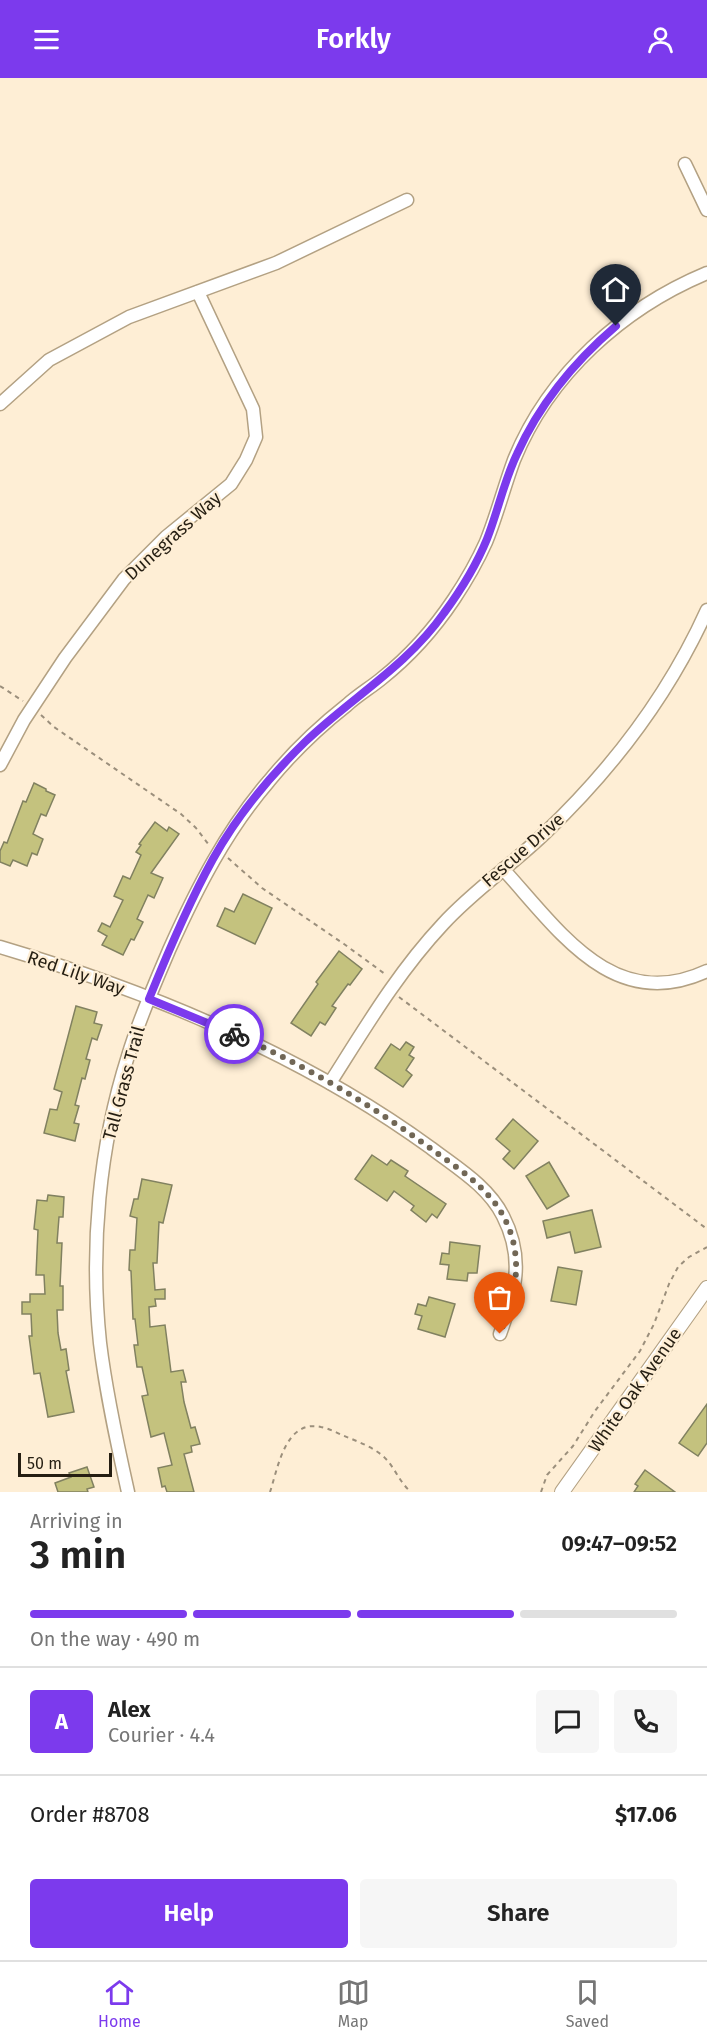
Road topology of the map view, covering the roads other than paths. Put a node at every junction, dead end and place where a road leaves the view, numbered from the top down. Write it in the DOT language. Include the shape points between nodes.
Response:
graph roads {
  1 [pos="685,164"];
  2 [pos="407,200"];
  3 [pos="707,210"];
  4 [pos="707,273"];
  5 [pos="198,292"];
  6 [pos="0,404"];
  7 [pos="707,610"];
  8 [pos="0,765"];
  9 [pos="503,869"];
  10 [pos="0,947"];
  11 [pos="707,971"];
  12 [pos="149,999"];
  13 [pos="330,1083"];
  14 [pos="707,1288"];
  15 [pos="500,1334"];
  16 [pos="128,1492"];
  17 [pos="562,1492"];
  1 -- 3 [label="street"];
  2 -- 5 [label="street" via="276,263"];
  4 -- 12 [label="street, Tall Grass Trail" via="671,290 603,337 549,397 527,434 487,540 469,576 442,616 397,665 330,719 287,760 250,805 218,851"];
  5 -- 6 [label="street" via="129,317 49,360"];
  5 -- 8 [label="street, Dunegrass Way" via="253,409 256,437 231,484 166,537 124,579 65,658"];
  7 -- 9 [label="street, Fescue Drive" via="660,695 614,759 557,822"];
  9 -- 11 [label="street" via="575,948 605,969 653,983 684,980"];
  9 -- 13 [label="street, Fescue Drive" via="416,954"];
  10 -- 12 [label="street, Red Lily Way"];
  12 -- 13 [label="street, Red Lily Way" via="237,1035"];
  12 -- 16 [label="street, Tall Grass Trail" via="128,1056 113,1114 97,1239 100,1344"];
  13 -- 15 [label="street, Red Lily Way" via="454,1165 481,1187 498,1208 512,1236 517,1270 514,1294"];
  14 -- 17 [label="street, White Oak Avenue"];
}
